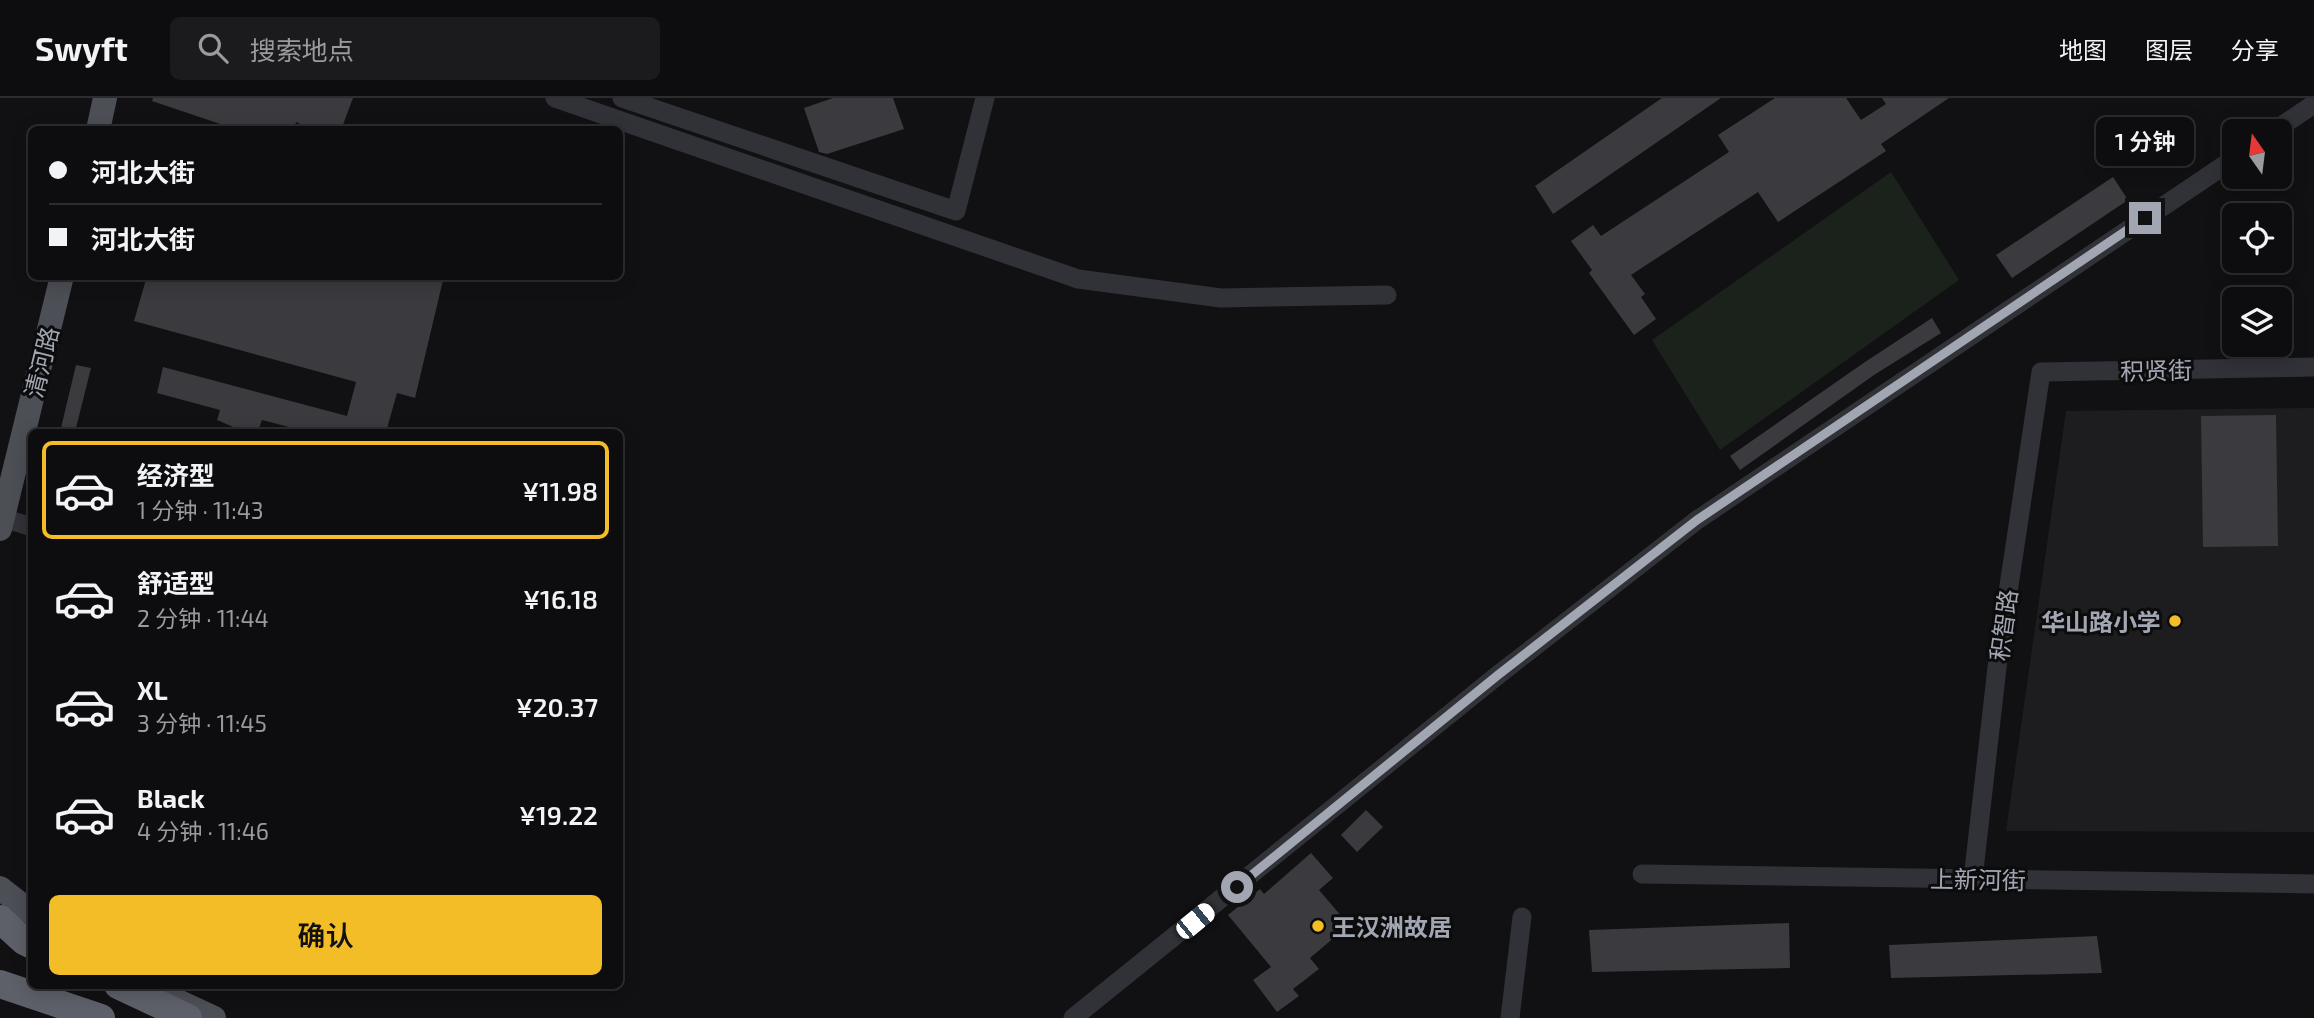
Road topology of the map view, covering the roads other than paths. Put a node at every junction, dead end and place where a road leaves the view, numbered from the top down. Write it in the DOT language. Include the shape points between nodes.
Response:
graph roads {
  1 [pos="105,98"];
  2 [pos="555,98"];
  3 [pos="624,98"];
  4 [pos="985,98"];
  5 [pos="2314,104"];
  6 [pos="2292,119"];
  7 [pos="99,126"];
  8 [pos="2222,167"];
  9 [pos="61,280"];
  10 [pos="1387,295"];
  11 [pos="2314,368"];
  12 [pos="2041,372"];
  13 [pos="1,523"];
  14 [pos="28,526"];
  15 [pos="1642,874"];
  16 [pos="1973,880"];
  17 [pos="2314,884"];
  18 [pos="0,888"];
  19 [pos="28,910"];
  20 [pos="1522,918"];
  21 [pos="0,919"];
  22 [pos="28,943"];
  23 [pos="0,984"];
  24 [pos="126,989"];
  25 [pos="155,989"];
  26 [pos="100,1018"];
  27 [pos="188,1018"];
  28 [pos="214,1018"];
  29 [pos="1073,1018"];
  30 [pos="1510,1018"];
  1 -- 7 [label="main road"];
  2 -- 10 [label="street" via="1078,279 1221,298"];
  3 -- 4 [label="street" via="956,211"];
  5 -- 6 [label="street"];
  8 -- 29 [label="street" via="1697,520"];
  9 -- 13 [label="main road, 清河路"];
  11 -- 12 [label="street, 积贤街"];
  12 -- 16 [label="street, 积智路" via="1997,659"];
  13 -- 14 [label="street"];
  15 -- 16 [label="street, 上新河街"];
  16 -- 17 [label="street, 上新河街"];
  18 -- 19 [label="main road"];
  20 -- 30 [label="street"];
  21 -- 22 [label="highway"];
  23 -- 26 [label="highway"];
  24 -- 27 [label="highway"];
  25 -- 28 [label="main road"];
}
